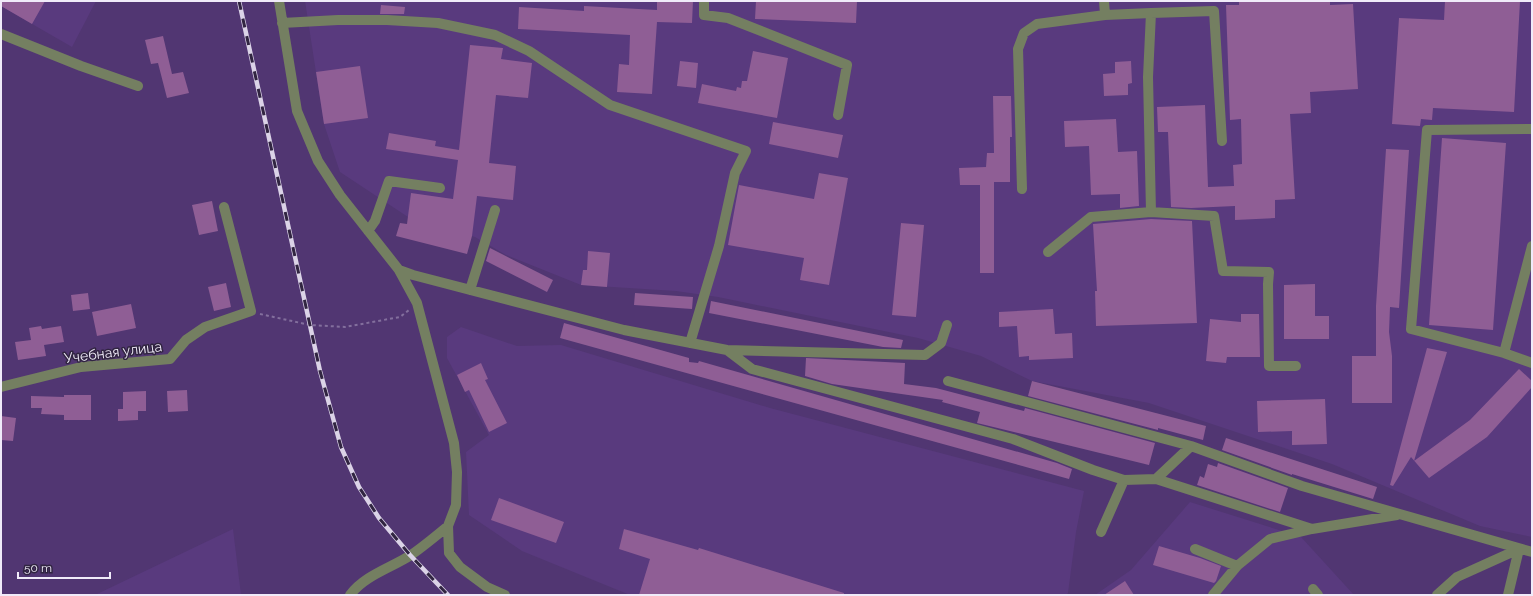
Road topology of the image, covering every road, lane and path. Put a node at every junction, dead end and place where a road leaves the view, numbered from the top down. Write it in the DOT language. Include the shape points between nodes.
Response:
graph roads {
  1 [pos="279,1"];
  2 [pos="704,1"];
  3 [pos="1104,1"];
  4 [pos="1151,13"];
  5 [pos="1105,15"];
  6 [pos="282,23"];
  7 [pos="1,34"];
  8 [pos="138,86"];
  9 [pos="838,115"];
  10 [pos="1532,128"];
  11 [pos="1532,134"];
  12 [pos="1222,141"];
  13 [pos="440,188"];
  14 [pos="1022,189"];
  15 [pos="224,207"];
  16 [pos="495,210"];
  17 [pos="1152,212"];
  18 [pos="368,231"];
  19 [pos="1532,246"];
  20 [pos="1048,252"];
  21 [pos="399,270"];
  22 [pos="470,290"];
  23 [pos="417,303"];
  24 [pos="251,311"];
  25 [pos="947,325"];
  26 [pos="690,343"];
  27 [pos="727,350"];
  28 [pos="1504,352"];
  29 [pos="1532,363"];
  30 [pos="1296,366"];
  31 [pos="948,381"];
  32 [pos="1,387"];
  33 [pos="1191,446"];
  34 [pos="1156,479"];
  35 [pos="1124,480"];
  36 [pos="1401,515"];
  37 [pos="448,526"];
  38 [pos="1312,529"];
  39 [pos="1101,532"];
  40 [pos="1195,549"];
  41 [pos="1519,549"];
  42 [pos="1532,552"];
  43 [pos="1237,566"];
  44 [pos="350,595"];
  45 [pos="505,595"];
  46 [pos="1213,595"];
  47 [pos="1437,595"];
  48 [pos="1508,595"];
  1 -- 6 [label="street"];
  2 -- 9 [label="street" via="704,15 728,18 847,65"];
  3 -- 5 [label="street"];
  4 -- 5 [label="street"];
  4 -- 12 [label="street" via="1214,11"];
  4 -- 17 [label="street" via="1148,77"];
  5 -- 14 [label="street" via="1037,24 1024,33 1018,49"];
  6 -- 18 [label="street" via="298,110 309,140 318,161 340,195"];
  6 -- 26 [label="street" via="338,20 438,23 495,35 529,51 610,105 746,151 735,173 719,246"];
  7 -- 8 [label="street"];
  10 -- 11 [label="street"];
  10 -- 28 [label="street" via="1428,130 1411,329"];
  13 -- 18 [label="street" via="389,181 375,221"];
  15 -- 24 [label="street"];
  16 -- 22 [label="street"];
  17 -- 20 [label="street" via="1091,217"];
  17 -- 30 [label="street" via="1214,216 1223,271 1269,272 1269,366"];
  18 -- 21 [label="street"];
  19 -- 28 [label="street"];
  21 -- 22 [label="street"];
  21 -- 23 [label="street"];
  22 -- 26 [label="street" via="624,330"];
  23 -- 24 [label="path" via="400,317 345,327 310,325"];
  23 -- 37 [label="street" via="455,450 458,472 456,505"];
  24 -- 32 [label="street, Учебная улица" via="205,327 186,340 170,359 82,367"];
  25 -- 27 [label="street" via="941,343 925,356"];
  26 -- 27 [label="street"];
  27 -- 35 [label="street" via="752,369 1013,439"];
  28 -- 29 [label="street"];
  31 -- 33 [label="street"];
  33 -- 34 [label="street"];
  33 -- 36 [label="street" via="1302,486"];
  34 -- 35 [label="street"];
  34 -- 38 [label="street"];
  35 -- 39 [label="street"];
  36 -- 38 [label="street"];
  36 -- 41 [label="street"];
  37 -- 44 [label="street" via="410,555 356,587"];
  37 -- 45 [label="street" via="449,553 460,567 487,587"];
  38 -- 43 [label="street" via="1270,539"];
  40 -- 43 [label="street"];
  41 -- 42 [label="street"];
  41 -- 47 [label="street" via="1456,577"];
  41 -- 48 [label="street"];
  43 -- 46 [label="street"];
}
